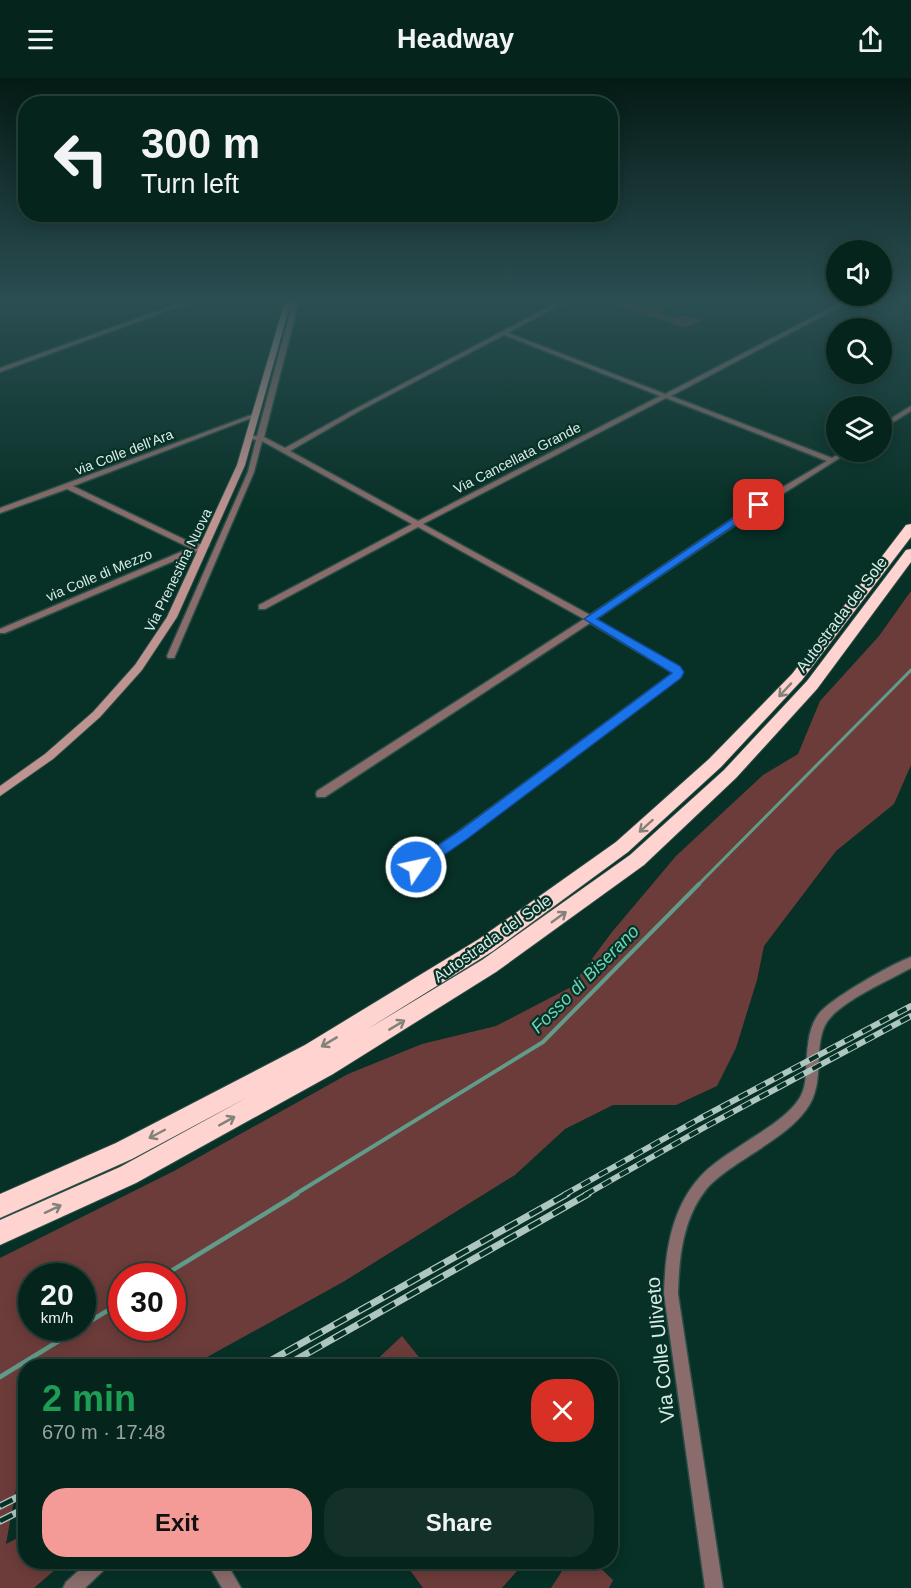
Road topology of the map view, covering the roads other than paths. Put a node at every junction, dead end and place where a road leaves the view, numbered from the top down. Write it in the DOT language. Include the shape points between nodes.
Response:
graph roads {
  1 [pos="268,371"];
  2 [pos="275,371"];
  3 [pos="432,371"];
  4 [pos="603,371"];
  5 [pos="715,371"];
  6 [pos="667,396"];
  7 [pos="911,408"];
  8 [pos="256,415"];
  9 [pos="892,420"];
  10 [pos="255,438"];
  11 [pos="285,451"];
  12 [pos="826,458"];
  13 [pos="829,462"];
  14 [pos="67,486"];
  15 [pos="0,512"];
  16 [pos="418,524"];
  17 [pos="911,528"];
  18 [pos="201,546"];
  19 [pos="911,553"];
  20 [pos="262,607"];
  21 [pos="590,619"];
  22 [pos="2,631"];
  23 [pos="171,656"];
  24 [pos="0,792"];
  25 [pos="321,794"];
  26 [pos="416,867"];
  27 [pos="911,962"];
  28 [pos="0,1206"];
  29 [pos="0,1233"];
  30 [pos="92,1569"];
  31 [pos="220,1569"];
  32 [pos="72,1588"];
  33 [pos="232,1588"];
  34 [pos="714,1588"];
  1 -- 8 [label="main road, Via Prenestina Nuova"];
  2 -- 10 [label="street"];
  3 -- 11 [label="street"];
  4 -- 6 [label="street"];
  5 -- 6 [label="street, Via Cancellata Grande"];
  6 -- 12 [label="street"];
  6 -- 16 [label="street, Via Cancellata Grande"];
  7 -- 9 [label="street"];
  8 -- 10 [label="main road, Via Prenestina Nuova"];
  8 -- 14 [label="street, via Colle dell'Ara"];
  10 -- 11 [label="street"];
  10 -- 18 [label="main road, Via Prenestina Nuova"];
  10 -- 23 [label="street" via="244,490"];
  11 -- 16 [label="street"];
  13 -- 21 [label="street"];
  14 -- 15 [label="street, via Colle dell'Ara"];
  14 -- 18 [label="street"];
  16 -- 20 [label="street, Via Cancellata Grande"];
  16 -- 21 [label="street"];
  17 -- 28 [label="highway, Autostrada del Sole, one-way" via="797,677 715,764 622,847 486,945 313,1052 124,1151"];
  18 -- 22 [label="street, via Colle di Mezzo"];
  18 -- 24 [label="main road, Via Prenestina Nuova" via="172,617 147,658 64,744"];
  29 -- 19 [label="highway, Autostrada del Sole, one-way" via="128,1175 325,1067 505,956 637,860 730,774 812,685"];
  21 -- 25 [label="street"];
  21 -- 26 [label="street" via="676,669 678,674"];
  27 -- 34 [label="street, Via Colle Uliveto" via="823,1018 816,1032 809,1094 804,1103 778,1128 716,1171 702,1185 680,1225 674,1245 671,1294"];
  30 -- 32 [label="street"];
  31 -- 33 [label="street"];
}
